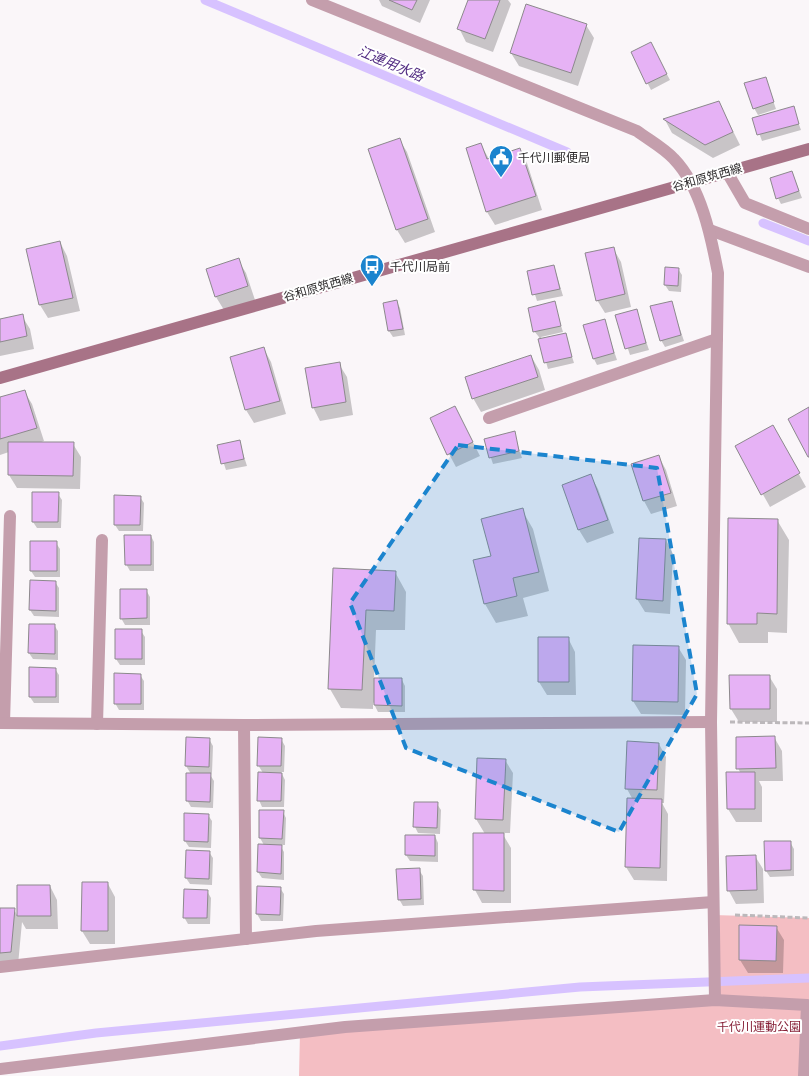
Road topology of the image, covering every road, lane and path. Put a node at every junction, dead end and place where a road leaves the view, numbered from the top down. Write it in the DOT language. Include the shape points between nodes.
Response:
graph roads {
  1 [pos="312,0"];
  2 [pos="809,149"];
  3 [pos="727,172"];
  4 [pos="689,182"];
  5 [pos="809,229"];
  6 [pos="710,230"];
  7 [pos="809,267"];
  8 [pos="717,339"];
  9 [pos="0,378"];
  10 [pos="489,418"];
  11 [pos="10,516"];
  12 [pos="102,540"];
  13 [pos="711,722"];
  14 [pos="2,723"];
  15 [pos="809,723"];
  16 [pos="97,724"];
  17 [pos="244,725"];
  18 [pos="713,908"];
  19 [pos="809,918"];
  20 [pos="246,939"];
  21 [pos="0,967"];
  22 [pos="715,1000"];
  23 [pos="0,1069"];
  24 [pos="804,1076"];
  1 -- 4 [label="street" via="637,131 674,159"];
  2 -- 3 [label="main road, 谷和原筑西線"];
  3 -- 4 [label="main road, 谷和原筑西線"];
  3 -- 5 [label="street" via="744,203"];
  4 -- 6 [label="street"];
  4 -- 9 [label="main road, 谷和原筑西線"];
  6 -- 7 [label="street"];
  6 -- 8 [label="street" via="718,273"];
  8 -- 10 [label="street"];
  8 -- 13 [label="street"];
  11 -- 14 [label="street"];
  12 -- 16 [label="street"];
  13 -- 15 [label="path"];
  13 -- 17 [label="street"];
  13 -- 18 [label="street"];
  14 -- 16 [label="street"];
  16 -- 17 [label="street"];
  17 -- 20 [label="street"];
  18 -- 19 [label="path"];
  18 -- 20 [label="street" via="316,931"];
  18 -- 22 [label="street"];
  20 -- 21 [label="street"];
  22 -- 23 [label="street" via="345,1027"];
  22 -- 24 [label="street" via="807,1006"];
}
